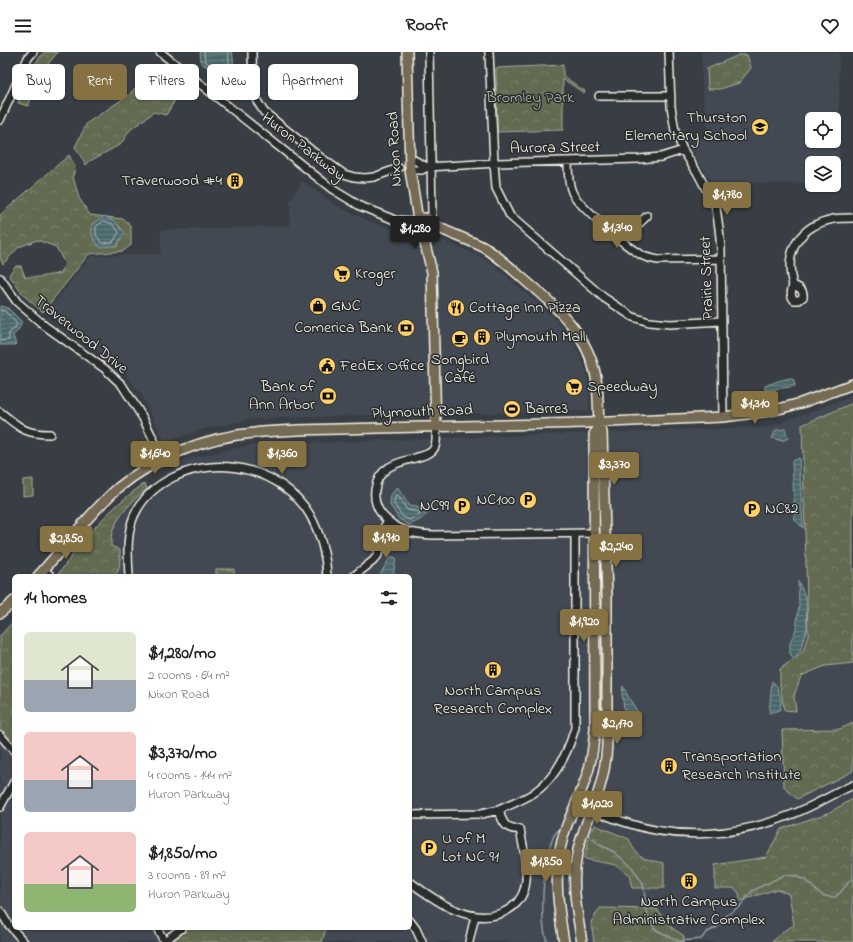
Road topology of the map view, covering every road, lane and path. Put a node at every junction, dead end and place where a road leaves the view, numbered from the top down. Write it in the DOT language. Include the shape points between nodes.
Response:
graph roads {
  1 [pos="32,52"];
  2 [pos="160,52"];
  3 [pos="252,52"];
  4 [pos="407,52"];
  5 [pos="411,52"];
  6 [pos="429,52"];
  7 [pos="489,52"];
  8 [pos="669,52"];
  9 [pos="598,96"];
  10 [pos="670,96"];
  11 [pos="0,120"];
  12 [pos="682,150"];
  13 [pos="568,162"];
  14 [pos="494,163"];
  15 [pos="411,164"];
  16 [pos="429,167"];
  17 [pos="399,168"];
  18 [pos="647,216"];
  19 [pos="853,218"];
  20 [pos="424,225"];
  21 [pos="622,240"];
  22 [pos="721,259"];
  23 [pos="0,278"];
  24 [pos="793,285"];
  25 [pos="722,321"];
  26 [pos="853,384"];
  27 [pos="0,412"];
  28 [pos="723,418"];
  29 [pos="599,425"];
  30 [pos="436,427"];
  31 [pos="50,434"];
  32 [pos="163,459"];
  33 [pos="388,521"];
  34 [pos="595,533"];
  35 [pos="575,534"];
  36 [pos="605,540"];
  37 [pos="44,574"];
  38 [pos="128,574"];
  39 [pos="327,574"];
  40 [pos="357,574"];
  41 [pos="12,603"];
  42 [pos="0,614"];
  43 [pos="595,656"];
  44 [pos="607,656"];
  45 [pos="0,735"];
  46 [pos="12,749"];
  47 [pos="853,785"];
  48 [pos="12,786"];
  49 [pos="576,803"];
  50 [pos="0,807"];
  51 [pos="592,809"];
  52 [pos="498,810"];
  53 [pos="412,815"];
  54 [pos="412,883"];
  55 [pos="0,911"];
  56 [pos="475,916"];
  57 [pos="412,924"];
  58 [pos="12,928"];
  59 [pos="13,930"];
  60 [pos="158,930"];
  61 [pos="179,930"];
  62 [pos="24,942"];
  63 [pos="163,942"];
  64 [pos="422,942"];
  65 [pos="469,942"];
  66 [pos="564,942"];
  67 [pos="582,942"];
  1 -- 11 [label="street"];
  2 -- 20 [label="street, Huron Parkway" via="332,189 360,206 398,221"];
  3 -- 17 [label="street" via="253,90 257,101 264,112 316,154 344,174 354,177 374,177"];
  4 -- 15 [label="main road, Nixon Road"];
  5 -- 15 [label="main road, Nixon Road"];
  6 -- 16 [label="street"];
  7 -- 14 [label="street"];
  8 -- 10 [label="street, Prairie Street"];
  9 -- 10 [label="street"];
  10 -- 12 [label="street, Prairie Street"];
  12 -- 13 [label="street, Aurora Street" via="661,157"];
  12 -- 22 [label="street, Prairie Street" via="698,172 716,208"];
  13 -- 14 [label="street, Aurora Street"];
  13 -- 21 [label="street" via="572,192 580,204"];
  14 -- 16 [label="street, Aurora Street"];
  14 -- 25 [label="street" via="496,188 510,216 603,297 633,317 649,322 670,324"];
  15 -- 16 [label="street, Aurora Street" via="422,170"];
  15 -- 17 [label="street"];
  15 -- 17 [label="street" via="404,169"];
  15 -- 20 [label="main road, Nixon Road"];
  16 -- 20 [label="street"];
  18 -- 21 [label="street"];
  19 -- 24 [label="street" via="836,218 806,230 790,258"];
  20 -- 29 [label="main road, Huron Parkway" via="486,249 563,314 580,335 592,361 598,392"];
  20 -- 30 [label="main road, Nixon Road" via="432,272"];
  21 -- 22 [label="street" via="642,255 658,260"];
  22 -- 25 [label="street, Prairie Street"];
  23 -- 32 [label="street, Traverwood Drive" via="17,302 45,326 105,369 122,385 143,418"];
  25 -- 28 [label="street, Prairie Street"];
  26 -- 28 [label="main road, Plymouth Road" via="771,411"];
  27 -- 31 [label="street" via="24,430 35,434"];
  28 -- 29 [label="main road, Plymouth Road"];
  29 -- 30 [label="main road, Plymouth Road"];
  29 -- 34 [label="main road, Huron Parkway" via="594,434"];
  29 -- 36 [label="main road, Huron Parkway" via="602,432"];
  30 -- 32 [label="main road, Plymouth Road" via="254,433 215,439"];
  30 -- 33 [label="street" via="435,445 431,451 424,456 392,465 377,480 376,504"];
  32 -- 37 [label="main road, Plymouth Road" via="118,489"];
  33 -- 35 [label="street" via="396,528 415,534"];
  33 -- 40 [label="street" via="381,532 378,554"];
  34 -- 35 [label="street"];
  34 -- 36 [label="main road"];
  34 -- 43 [label="main road, Huron Parkway"];
  35 -- 52 [label="street" via="575,728 571,744 554,774 536,791"];
  36 -- 44 [label="main road, Huron Parkway"];
  38 -- 39 [label="street" via="131,524 147,496 179,474 200,468 225,466 266,476 302,504 310,514 320,536"];
  41 -- 42 [label="main road"];
  43 -- 44 [label="main road"];
  43 -- 49 [label="main road, Huron Parkway" via="593,752"];
  44 -- 51 [label="main road, Huron Parkway" via="605,762 601,784"];
  45 -- 46 [label="street"];
  47 -- 51 [label="street" via="793,815 727,832 662,831 625,823"];
  48 -- 50 [label="street"];
  49 -- 51 [label="street"];
  49 -- 66 [label="main road, Huron Parkway" via="563,836 558,863 557,898"];
  51 -- 67 [label="main road, Huron Parkway" via="581,839 575,870 575,897"];
  52 -- 53 [label="street" via="481,814"];
  52 -- 56 [label="street" via="508,828 520,829 526,886 517,904 508,910 497,915"];
  54 -- 56 [label="street" via="452,909"];
  55 -- 58 [label="street"];
  56 -- 65 [label="street"];
  57 -- 64 [label="street"];
  59 -- 62 [label="street"];
  60 -- 63 [label="street"];
  61 -- 63 [label="street"];
}
